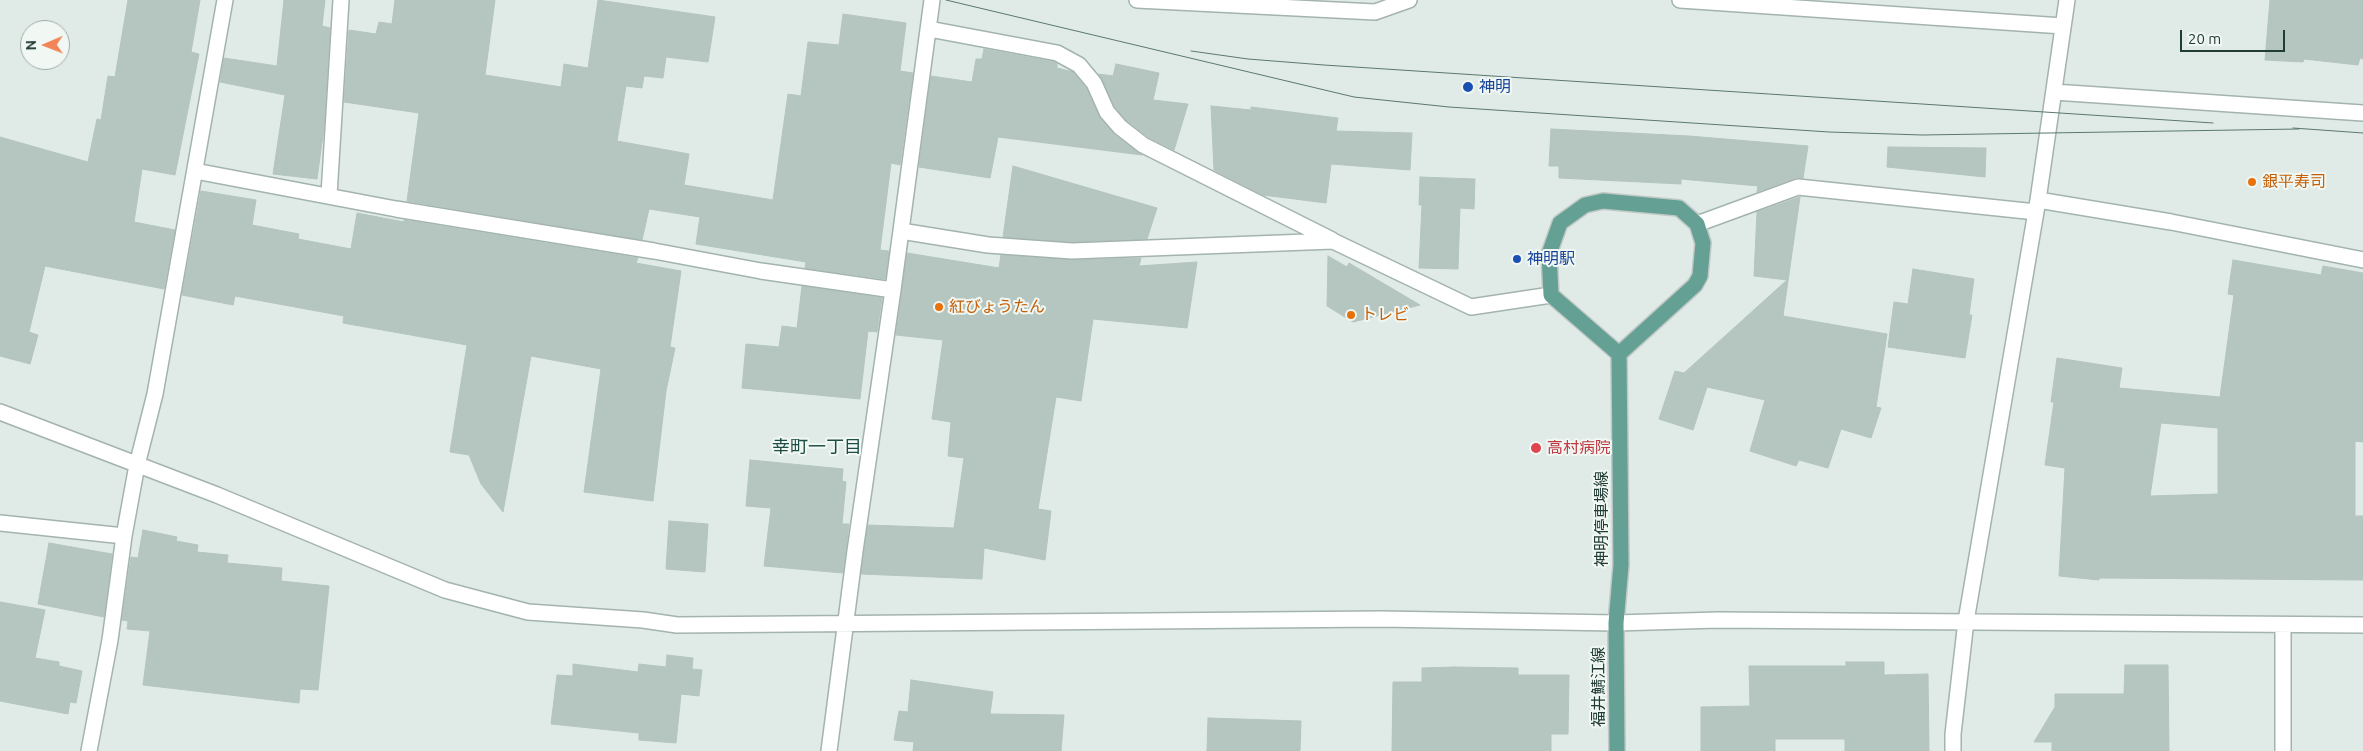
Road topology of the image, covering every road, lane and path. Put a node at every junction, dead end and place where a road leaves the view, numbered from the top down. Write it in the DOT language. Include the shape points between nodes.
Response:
graph roads {
  1 [pos="225,0"];
  2 [pos="341,0"];
  3 [pos="932,0"];
  4 [pos="1137,0"];
  5 [pos="1409,0"];
  6 [pos="1680,0"];
  7 [pos="2067,0"];
  8 [pos="2063,26"];
  9 [pos="929,29"];
  10 [pos="2054,92"];
  11 [pos="2363,113"];
  12 [pos="194,171"];
  13 [pos="329,196"];
  14 [pos="2037,206"];
  15 [pos="1697,224"];
  16 [pos="901,231"];
  17 [pos="1333,241"];
  18 [pos="2363,260"];
  19 [pos="893,290"];
  20 [pos="1550,295"];
  21 [pos="1619,354"];
  22 [pos="0,412"];
  23 [pos="137,465"];
  24 [pos="0,523"];
  25 [pos="124,536"];
  26 [pos="1966,621"];
  27 [pos="845,623"];
  28 [pos="1616,623"];
  29 [pos="2284,625"];
  30 [pos="2363,625"];
  31 [pos="89,751"];
  32 [pos="829,751"];
  33 [pos="1617,751"];
  34 [pos="1953,751"];
  35 [pos="2283,751"];
  1 -- 12 [label="street"];
  2 -- 13 [label="street"];
  3 -- 9 [label="street"];
  4 -- 5 [label="street" via="1376,12"];
  6 -- 8 [label="street"];
  7 -- 8 [label="street"];
  8 -- 10 [label="street"];
  9 -- 16 [label="street"];
  9 -- 17 [label="street" via="1057,54 1080,65 1094,83 1107,112 1143,145"];
  10 -- 11 [label="street"];
  10 -- 14 [label="street"];
  12 -- 13 [label="street"];
  12 -- 23 [label="street" via="155,394"];
  13 -- 19 [label="street" via="761,271"];
  14 -- 15 [label="street" via="1798,187"];
  14 -- 18 [label="street" via="2171,222"];
  14 -- 26 [label="street"];
  15 -- 20 [label="main road" via="1679,208 1603,201 1585,205 1560,223 1549,254"];
  15 -- 21 [label="main road" via="1703,243 1703,260 1695,285"];
  16 -- 17 [label="street" via="988,245 1072,251"];
  16 -- 19 [label="street"];
  17 -- 20 [label="street" via="1471,307"];
  19 -- 27 [label="street"];
  20 -- 21 [label="main road"];
  21 -- 28 [label="main road, 神明停車場線" via="1621,565"];
  22 -- 23 [label="street"];
  23 -- 25 [label="street"];
  23 -- 27 [label="street" via="445,590 528,612 676,625"];
  24 -- 25 [label="street"];
  25 -- 31 [label="street" via="110,640"];
  26 -- 28 [label="street"];
  26 -- 29 [label="street"];
  26 -- 34 [label="street"];
  27 -- 28 [label="street" via="1371,620"];
  27 -- 32 [label="street"];
  28 -- 33 [label="main road, 福井鯖江線"];
  29 -- 30 [label="street"];
  29 -- 35 [label="street"];
}
